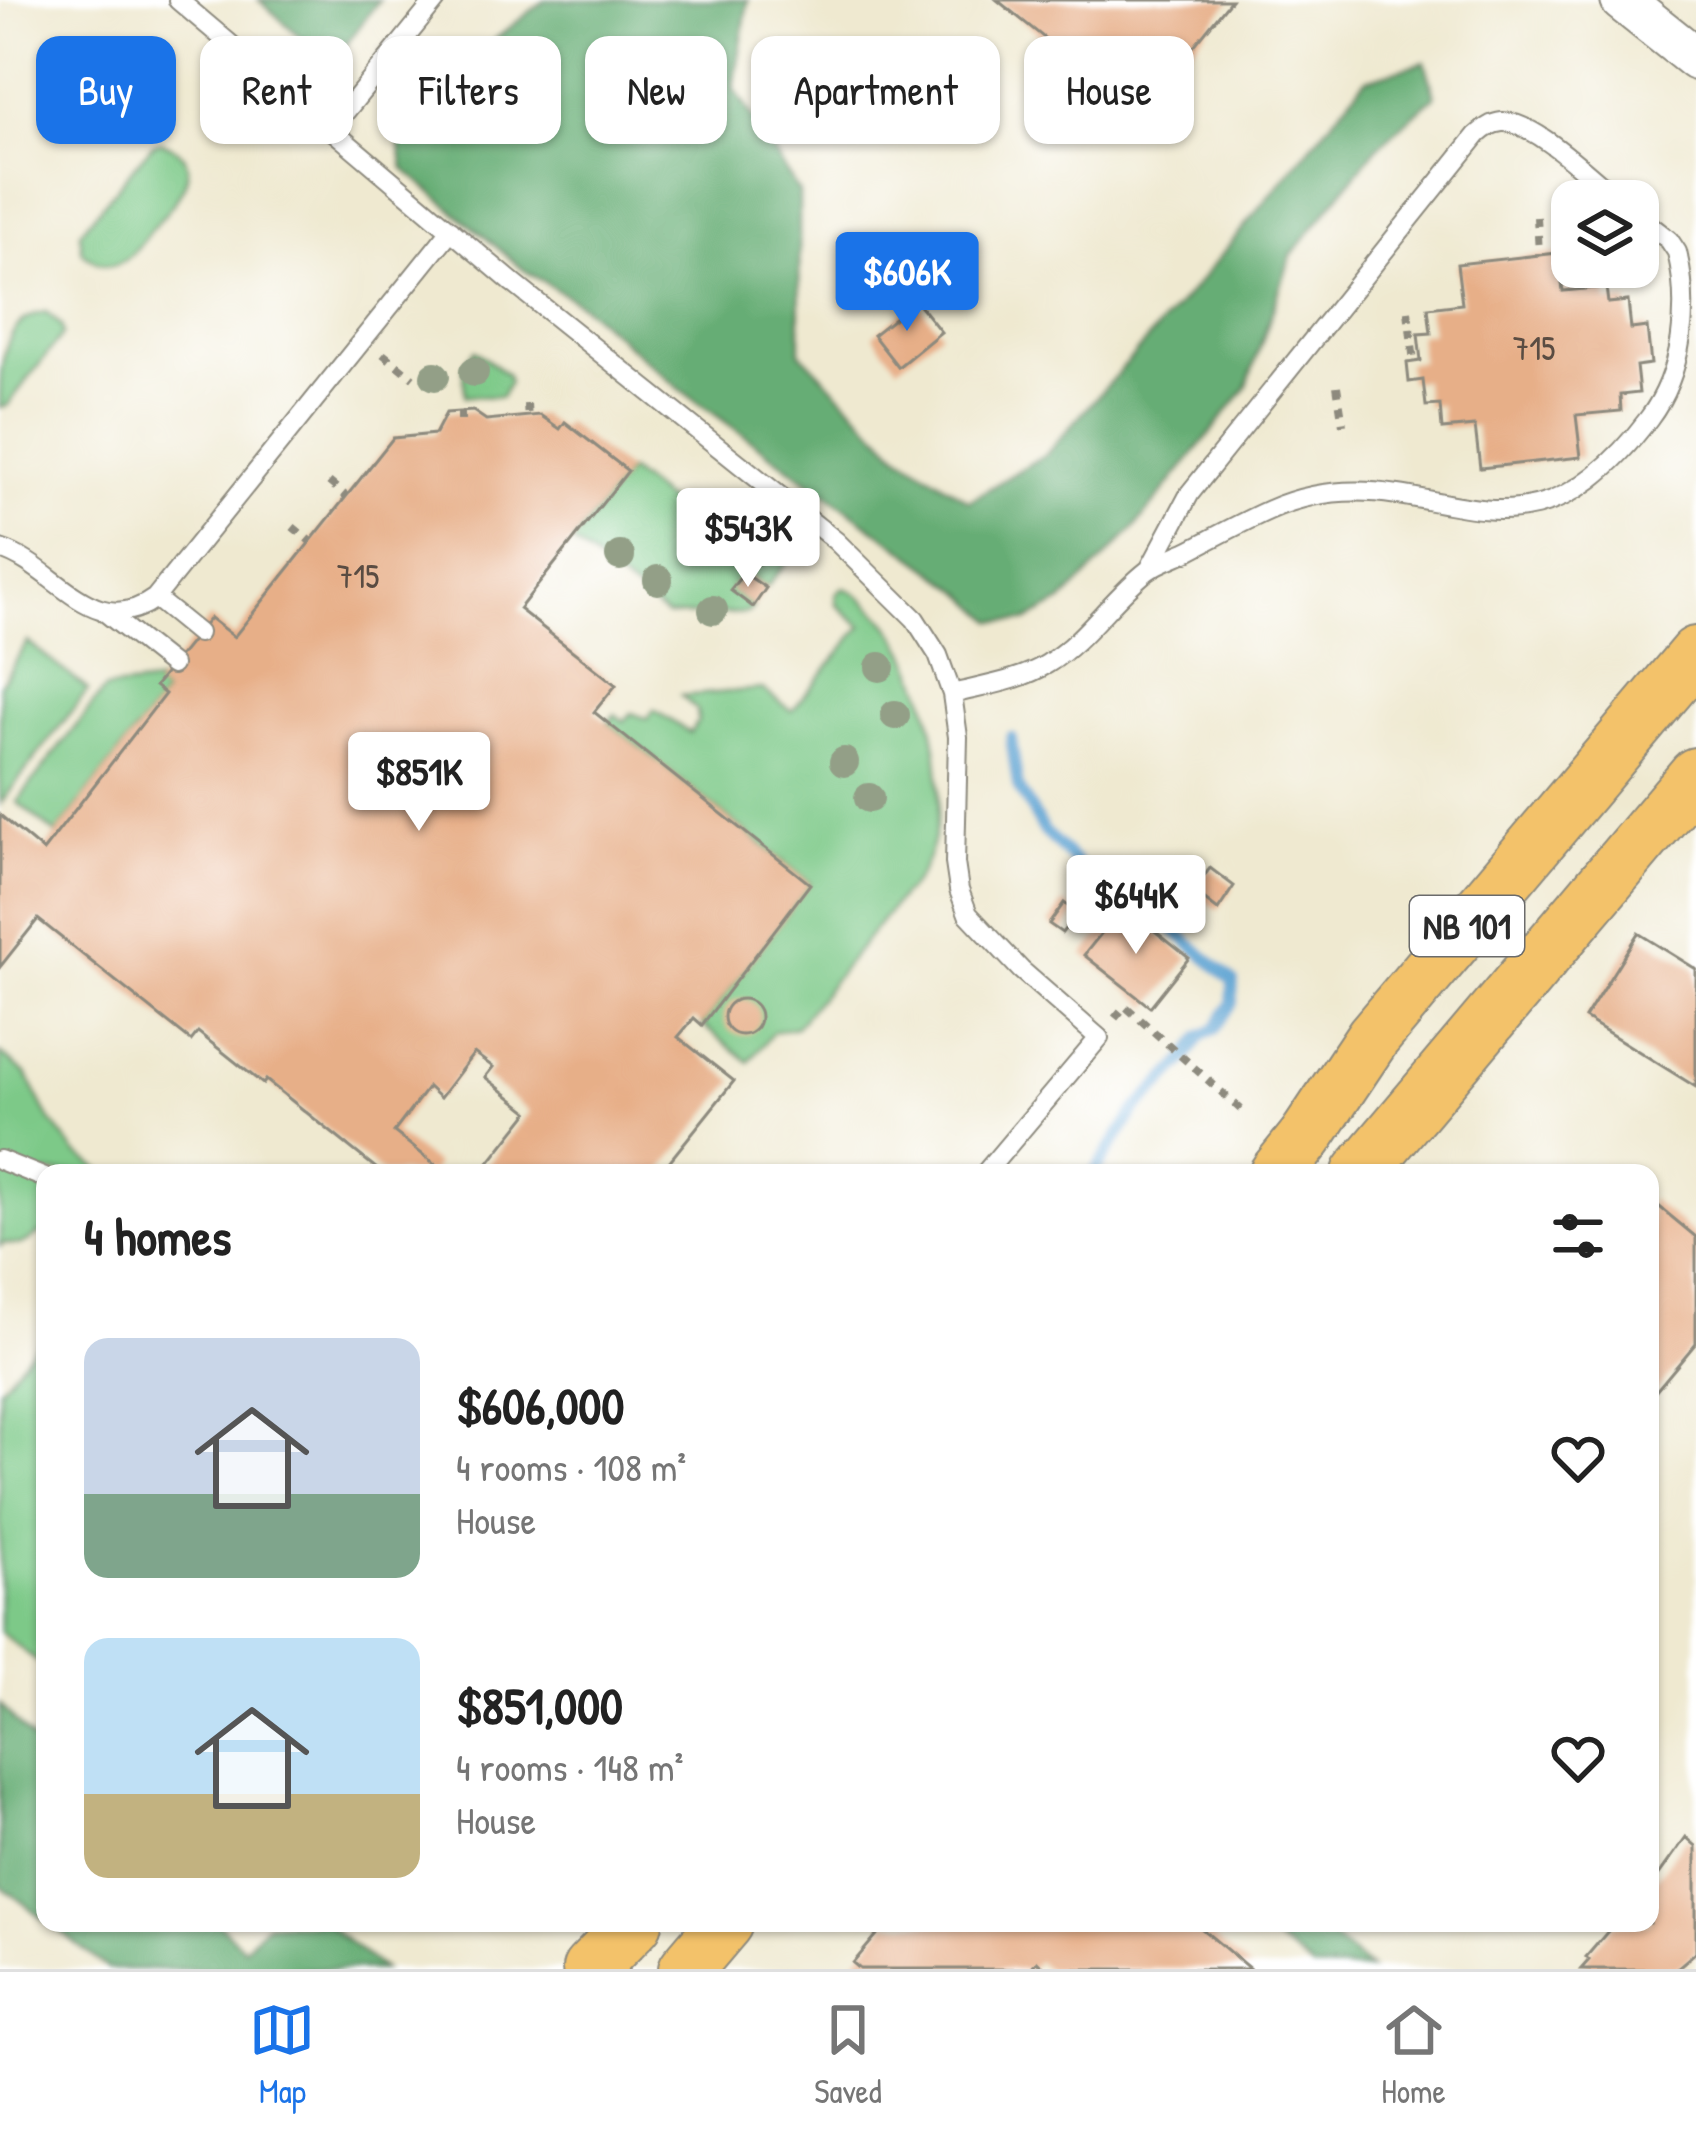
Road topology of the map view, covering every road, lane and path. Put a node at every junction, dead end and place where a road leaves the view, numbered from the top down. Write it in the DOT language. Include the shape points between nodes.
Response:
graph roads {
  1 [pos="178,0"];
  2 [pos="436,0"];
  3 [pos="1622,0"];
  4 [pos="221,36"];
  5 [pos="1696,59"];
  6 [pos="353,102"];
  7 [pos="351,144"];
  8 [pos="1594,180"];
  9 [pos="1537,217"];
  10 [pos="451,230"];
  11 [pos="1659,232"];
  12 [pos="1539,254"];
  13 [pos="1408,310"];
  14 [pos="1414,362"];
  15 [pos="1337,386"];
  16 [pos="526,404"];
  17 [pos="528,421"];
  18 [pos="1342,425"];
  19 [pos="329,482"];
  20 [pos="347,496"];
  21 [pos="292,527"];
  22 [pos="311,542"];
  23 [pos="0,549"];
  24 [pos="1150,568"];
  25 [pos="155,598"];
  26 [pos="104,611"];
  27 [pos="198,633"];
  28 [pos="1696,654"];
  29 [pos="172,665"];
  30 [pos="952,694"];
  31 [pos="1696,775"];
  32 [pos="1099,1038"];
  33 [pos="1245,1113"];
  34 [pos="0,1160"];
  35 [pos="993,1164"];
  36 [pos="1284,1164"];
  37 [pos="1368,1164"];
  38 [pos="36,1174"];
  39 [pos="626,1932"];
  40 [pos="658,1932"];
  41 [pos="717,1932"];
  42 [pos="590,1969"];
  43 [pos="654,1969"];
  44 [pos="686,1969"];
  1 -- 4 [label="lane"];
  2 -- 6 [label="lane"];
  3 -- 5 [label="street"];
  7 -- 10 [label="lane"];
  8 -- 24 [label="lane" via="1528,128 1501,122 1477,135 1190,493"];
  9 -- 12 [label="path"];
  10 -- 25 [label="lane"];
  10 -- 30 [label="lane" via="886,586 916,619"];
  11 -- 24 [label="lane" via="1677,253 1681,350 1657,408 1593,479 1548,504 1491,511 1395,493 1330,491 1273,508"];
  13 -- 14 [label="path"];
  15 -- 18 [label="path"];
  16 -- 17 [label="path"];
  19 -- 20 [label="path"];
  21 -- 22 [label="path"];
  23 -- 26 [label="lane"];
  24 -- 30 [label="lane" via="1046,665"];
  25 -- 26 [label="lane" via="129,612"];
  25 -- 27 [label="lane"];
  26 -- 29 [label="lane"];
  28 -- 36 [label="main road, NB 101" via="1373,1037"];
  30 -- 32 [label="lane" via="956,863 968,914"];
  31 -- 37 [label="main road, NB 101"];
  32 -- 33 [label="path" via="1125,1006"];
  32 -- 35 [label="lane"];
  34 -- 38 [label="lane"];
  39 -- 42 [label="main road"];
  40 -- 43 [label="main road"];
  41 -- 44 [label="main road"];
}
